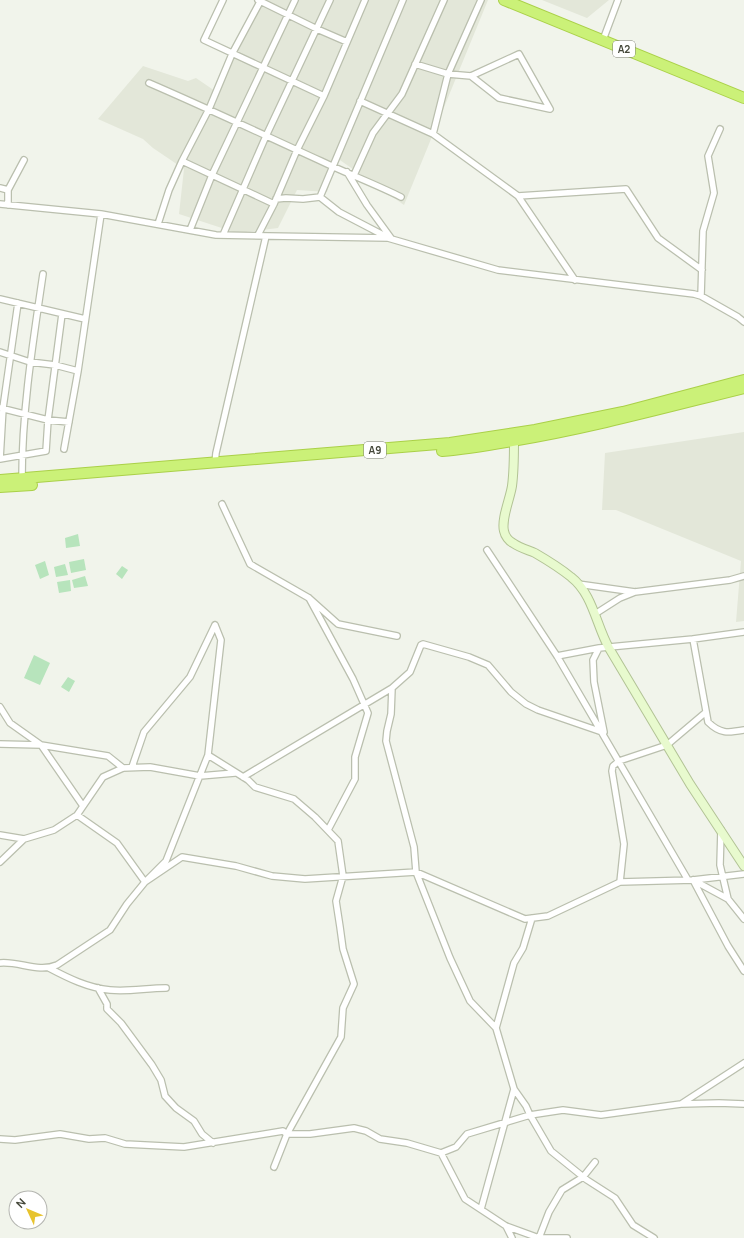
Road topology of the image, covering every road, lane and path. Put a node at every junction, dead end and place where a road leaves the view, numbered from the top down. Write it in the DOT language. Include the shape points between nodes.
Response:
graph roads {
  1 [pos="223,0"];
  2 [pos="260,0"];
  3 [pos="295,0"];
  4 [pos="330,0"];
  5 [pos="365,0"];
  6 [pos="403,0"];
  7 [pos="444,0"];
  8 [pos="481,0"];
  9 [pos="504,0"];
  10 [pos="618,0"];
  11 [pos="288,15"];
  12 [pos="316,29"];
  13 [pos="603,40"];
  14 [pos="347,42"];
  15 [pos="232,54"];
  16 [pos="415,64"];
  17 [pos="263,68"];
  18 [pos="448,74"];
  19 [pos="471,76"];
  20 [pos="292,81"];
  21 [pos="149,83"];
  22 [pos="324,96"];
  23 [pos="744,98"];
  24 [pos="360,101"];
  25 [pos="209,109"];
  26 [pos="388,113"];
  27 [pos="237,122"];
  28 [pos="720,129"];
  29 [pos="433,134"];
  30 [pos="266,136"];
  31 [pos="297,150"];
  32 [pos="24,160"];
  33 [pos="182,161"];
  34 [pos="333,167"];
  35 [pos="347,172"];
  36 [pos="212,175"];
  37 [pos="354,176"];
  38 [pos="0,188"];
  39 [pos="8,190"];
  40 [pos="242,190"];
  41 [pos="518,196"];
  42 [pos="320,197"];
  43 [pos="401,197"];
  44 [pos="275,202"];
  45 [pos="0,204"];
  46 [pos="8,205"];
  47 [pos="101,214"];
  48 [pos="158,224"];
  49 [pos="190,230"];
  50 [pos="223,235"];
  51 [pos="258,236"];
  52 [pos="266,236"];
  53 [pos="389,238"];
  54 [pos="702,270"];
  55 [pos="43,274"];
  56 [pos="575,280"];
  57 [pos="701,296"];
  58 [pos="0,299"];
  59 [pos="18,303"];
  60 [pos="38,308"];
  61 [pos="62,314"];
  62 [pos="85,319"];
  63 [pos="744,322"];
  64 [pos="0,352"];
  65 [pos="10,355"];
  66 [pos="30,362"];
  67 [pos="55,365"];
  68 [pos="78,371"];
  69 [pos="744,380"];
  70 [pos="744,388"];
  71 [pos="2,408"];
  72 [pos="24,414"];
  73 [pos="48,420"];
  74 [pos="70,422"];
  75 [pos="514,441"];
  76 [pos="64,449"];
  77 [pos="22,455"];
  78 [pos="215,463"];
  79 [pos="22,478"];
  80 [pos="0,480"];
  81 [pos="0,488"];
  82 [pos="222,504"];
  83 [pos="487,550"];
  84 [pos="744,576"];
  85 [pos="578,584"];
  86 [pos="635,592"];
  87 [pos="309,598"];
  88 [pos="595,614"];
  89 [pos="744,632"];
  90 [pos="397,636"];
  91 [pos="693,639"];
  92 [pos="599,648"];
  93 [pos="609,648"];
  94 [pos="557,656"];
  95 [pos="392,688"];
  96 [pos="364,704"];
  97 [pos="0,707"];
  98 [pos="706,712"];
  99 [pos="744,730"];
  100 [pos="604,734"];
  101 [pos="0,744"];
  102 [pos="41,745"];
  103 [pos="667,745"];
  104 [pos="208,755"];
  105 [pos="619,761"];
  106 [pos="123,768"];
  107 [pos="132,768"];
  108 [pos="235,773"];
  109 [pos="200,776"];
  110 [pos="243,777"];
  111 [pos="83,806"];
  112 [pos="77,815"];
  113 [pos="328,830"];
  114 [pos="721,830"];
  115 [pos="0,835"];
  116 [pos="24,839"];
  117 [pos="0,862"];
  118 [pos="744,866"];
  119 [pos="416,872"];
  120 [pos="744,874"];
  121 [pos="343,876"];
  122 [pos="723,876"];
  123 [pos="691,880"];
  124 [pos="144,882"];
  125 [pos="620,882"];
  126 [pos="728,899"];
  127 [pos="532,918"];
  128 [pos="744,920"];
  129 [pos="0,963"];
  130 [pos="49,968"];
  131 [pos="744,970"];
  132 [pos="98,988"];
  133 [pos="166,988"];
  134 [pos="496,1028"];
  135 [pos="744,1063"];
  136 [pos="514,1089"];
  137 [pos="681,1104"];
  138 [pos="744,1104"];
  139 [pos="530,1115"];
  140 [pos="504,1124"];
  141 [pos="287,1134"];
  142 [pos="0,1139"];
  143 [pos="213,1142"];
  144 [pos="440,1153"];
  145 [pos="595,1162"];
  146 [pos="274,1167"];
  147 [pos="583,1177"];
  148 [pos="481,1209"];
  149 [pos="506,1226"];
  150 [pos="512,1238"];
  151 [pos="540,1238"];
  152 [pos="567,1238"];
  153 [pos="654,1238"];
  1 -- 15 [label="street" via="204,40"];
  2 -- 11 [label="street"];
  2 -- 15 [label="street"];
  3 -- 11 [label="street"];
  4 -- 12 [label="street"];
  5 -- 14 [label="street"];
  6 -- 24 [label="street"];
  7 -- 16 [label="street"];
  8 -- 18 [label="street"];
  9 -- 13 [label="highway, A2"];
  10 -- 13 [label="street"];
  11 -- 12 [label="street"];
  11 -- 17 [label="street"];
  12 -- 14 [label="street"];
  12 -- 20 [label="street"];
  13 -- 23 [label="highway, A2"];
  14 -- 22 [label="street"];
  15 -- 17 [label="street"];
  15 -- 25 [label="street"];
  16 -- 18 [label="street"];
  16 -- 26 [label="street" via="402,94"];
  17 -- 20 [label="street"];
  17 -- 27 [label="street"];
  18 -- 19 [label="street"];
  18 -- 29 [label="street"];
  19 -- 19 [label="street" via="519,54 550,109 499,98"];
  20 -- 22 [label="street"];
  20 -- 30 [label="street"];
  21 -- 25 [label="street"];
  22 -- 31 [label="street"];
  24 -- 26 [label="street"];
  24 -- 34 [label="street"];
  25 -- 27 [label="street"];
  25 -- 33 [label="street"];
  26 -- 29 [label="street"];
  26 -- 37 [label="street" via="373,133"];
  27 -- 30 [label="street"];
  27 -- 36 [label="street"];
  28 -- 54 [label="street" via="708,156 714,193 703,231"];
  29 -- 41 [label="street"];
  30 -- 31 [label="street"];
  30 -- 40 [label="street"];
  31 -- 34 [label="street"];
  31 -- 44 [label="street"];
  32 -- 39 [label="street"];
  33 -- 36 [label="street"];
  33 -- 48 [label="street"];
  34 -- 35 [label="street"];
  34 -- 42 [label="street"];
  35 -- 37 [label="street"];
  35 -- 53 [label="street"];
  36 -- 40 [label="street"];
  36 -- 49 [label="street"];
  37 -- 43 [label="street"];
  38 -- 39 [label="street"];
  39 -- 46 [label="street"];
  40 -- 44 [label="street"];
  40 -- 50 [label="street"];
  41 -- 54 [label="street" via="626,189 658,238"];
  41 -- 56 [label="street"];
  42 -- 44 [label="street" via="286,198"];
  42 -- 53 [label="street" via="339,212"];
  44 -- 51 [label="street"];
  45 -- 46 [label="street"];
  46 -- 47 [label="street"];
  47 -- 48 [label="street"];
  47 -- 62 [label="street"];
  48 -- 49 [label="street"];
  49 -- 50 [label="street"];
  50 -- 51 [label="street"];
  51 -- 52 [label="street"];
  52 -- 53 [label="street"];
  52 -- 78 [label="street"];
  53 -- 56 [label="street" via="498,270"];
  54 -- 57 [label="street"];
  55 -- 60 [label="street"];
  56 -- 57 [label="street"];
  57 -- 63 [label="street"];
  58 -- 59 [label="street"];
  59 -- 60 [label="street"];
  59 -- 65 [label="street"];
  60 -- 61 [label="street"];
  60 -- 66 [label="street"];
  61 -- 62 [label="street"];
  61 -- 67 [label="street"];
  62 -- 68 [label="street"];
  64 -- 65 [label="street"];
  65 -- 66 [label="street"];
  65 -- 71 [label="street"];
  66 -- 67 [label="street"];
  66 -- 72 [label="street"];
  67 -- 68 [label="street"];
  67 -- 73 [label="street"];
  68 -- 74 [label="street"];
  69 -- 78 [label="highway, A9" via="623,412 493,437"];
  70 -- 75 [label="highway, A9" via="624,419"];
  71 -- 72 [label="street"];
  71 -- 77 [label="street" via="0,459"];
  72 -- 73 [label="street"];
  72 -- 77 [label="street"];
  73 -- 74 [label="street"];
  73 -- 77 [label="street" via="46,451"];
  74 -- 76 [label="street"];
  75 -- 81 [label="highway, A9" via="450,450"];
  75 -- 85 [label="street" via="515,468 504,521 507,538 511,543 571,577"];
  77 -- 79 [label="street"];
  78 -- 79 [label="highway, A9"];
  79 -- 80 [label="highway, A9"];
  82 -- 87 [label="street" via="250,564"];
  83 -- 94 [label="street"];
  84 -- 86 [label="street"];
  85 -- 86 [label="street"];
  85 -- 88 [label="street"];
  86 -- 88 [label="street"];
  87 -- 90 [label="street" via="338,624"];
  87 -- 96 [label="street"];
  88 -- 93 [label="street"];
  89 -- 91 [label="street"];
  91 -- 93 [label="street"];
  91 -- 98 [label="street"];
  92 -- 93 [label="street"];
  92 -- 94 [label="street"];
  92 -- 100 [label="street" via="594,660 594,682"];
  93 -- 103 [label="street"];
  94 -- 100 [label="street"];
  95 -- 96 [label="street"];
  95 -- 100 [label="street" via="410,672 423,644 488,665 510,692 526,704"];
  95 -- 119 [label="street" via="386,741 414,847"];
  96 -- 110 [label="street"];
  96 -- 113 [label="street" via="368,713 355,757 355,779"];
  97 -- 102 [label="street" via="10,723"];
  98 -- 99 [label="street" via="708,722 714,729 732,733"];
  98 -- 103 [label="street"];
  100 -- 105 [label="street"];
  101 -- 102 [label="street"];
  102 -- 106 [label="street" via="108,756"];
  102 -- 111 [label="street"];
  103 -- 105 [label="street"];
  103 -- 114 [label="street"];
  104 -- 107 [label="street" via="221,640 215,625 190,677 144,732"];
  104 -- 108 [label="street"];
  104 -- 109 [label="street"];
  105 -- 123 [label="street"];
  105 -- 125 [label="street" via="613,766 612,771 624,844"];
  106 -- 107 [label="street"];
  106 -- 111 [label="street" via="102,777"];
  107 -- 109 [label="street" via="150,767"];
  108 -- 109 [label="street"];
  108 -- 110 [label="street"];
  109 -- 124 [label="street" via="166,861"];
  110 -- 113 [label="street" via="255,787 294,799"];
  111 -- 112 [label="street"];
  112 -- 116 [label="street" via="54,830"];
  112 -- 124 [label="street" via="117,843"];
  113 -- 121 [label="street" via="338,841"];
  114 -- 118 [label="street"];
  114 -- 122 [label="street" via="720,865"];
  115 -- 116 [label="street"];
  116 -- 117 [label="street"];
  119 -- 121 [label="street"];
  119 -- 127 [label="street" via="525,919"];
  119 -- 134 [label="street" via="470,1001"];
  120 -- 122 [label="street"];
  121 -- 124 [label="street" via="305,879 272,876 236,866 182,857"];
  121 -- 141 [label="street" via="336,901 343,950 354,984 343,1008 341,1037"];
  122 -- 123 [label="street"];
  122 -- 126 [label="street"];
  123 -- 125 [label="street"];
  123 -- 126 [label="street"];
  123 -- 131 [label="street"];
  124 -- 130 [label="street" via="110,930"];
  125 -- 127 [label="street" via="548,916"];
  126 -- 128 [label="street"];
  127 -- 134 [label="street" via="523,948 514,963"];
  129 -- 130 [label="street"];
  130 -- 132 [label="street"];
  132 -- 133 [label="street" via="125,991"];
  132 -- 143 [label="street" via="107,1004 106,1009 121,1023 152,1065 165,1096 194,1121 202,1134"];
  134 -- 136 [label="street"];
  135 -- 137 [label="street"];
  136 -- 139 [label="street"];
  136 -- 140 [label="street"];
  137 -- 138 [label="street"];
  137 -- 139 [label="street" via="601,1115 563,1110"];
  139 -- 140 [label="street"];
  139 -- 147 [label="street" via="551,1151"];
  140 -- 144 [label="street" via="467,1134 456,1147"];
  140 -- 148 [label="street"];
  141 -- 143 [label="street" via="283,1131"];
  141 -- 144 [label="street" via="310,1134 354,1128 380,1139 407,1142"];
  141 -- 146 [label="street"];
  142 -- 143 [label="street" via="15,1140 60,1134 89,1139 105,1138 125,1144 184,1147"];
  144 -- 148 [label="street" via="465,1199"];
  145 -- 147 [label="street"];
  147 -- 151 [label="street" via="562,1190 549,1212"];
  147 -- 153 [label="street" via="615,1198 633,1225"];
  148 -- 149 [label="street"];
  149 -- 150 [label="street"];
  149 -- 151 [label="street"];
  151 -- 152 [label="street"];
}
